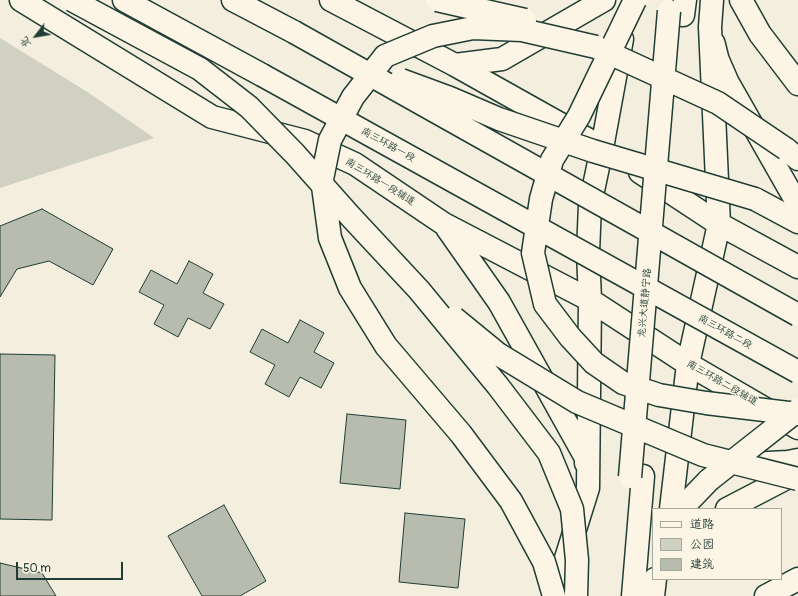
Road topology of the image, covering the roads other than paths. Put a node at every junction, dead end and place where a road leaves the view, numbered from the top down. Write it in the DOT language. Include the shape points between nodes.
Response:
graph roads {
  1 [pos="21,0"];
  2 [pos="72,0"];
  3 [pos="124,0"];
  4 [pos="233,0"];
  5 [pos="331,0"];
  6 [pos="437,0"];
  7 [pos="604,0"];
  8 [pos="629,0"];
  9 [pos="635,0"];
  10 [pos="712,0"];
  11 [pos="742,0"];
  12 [pos="677,6"];
  13 [pos="710,27"];
  14 [pos="596,47"];
  15 [pos="338,57"];
  16 [pos="455,65"];
  17 [pos="798,84"];
  18 [pos="602,148"];
  19 [pos="794,157"];
  20 [pos="798,205"];
  21 [pos="798,222"];
  22 [pos="444,224"];
  23 [pos="719,224"];
  24 [pos="798,267"];
  25 [pos="419,290"];
  26 [pos="652,291"];
  27 [pos="590,300"];
  28 [pos="798,315"];
  29 [pos="647,337"];
  30 [pos="688,364"];
  31 [pos="798,372"];
  32 [pos="798,410"];
  33 [pos="798,414"];
  34 [pos="798,428"];
  35 [pos="798,460"];
  36 [pos="740,464"];
  37 [pos="798,472"];
  38 [pos="798,479"];
  39 [pos="588,488"];
  40 [pos="671,508"];
  41 [pos="682,508"];
  42 [pos="729,508"];
  43 [pos="798,579"];
  44 [pos="655,580"];
  45 [pos="664,580"];
  46 [pos="554,596"];
  47 [pos="562,596"];
  48 [pos="576,596"];
  49 [pos="620,596"];
  50 [pos="633,596"];
  51 [pos="653,596"];
  52 [pos="662,596"];
  53 [pos="766,596"];
  1 -- 22 [label="main road, 南三环路一段辅道" via="212,117 305,141 354,164"];
  2 -- 25 [label="main road, bridge" via="200,70 249,107"];
  3 -- 26 [label="main road, 南三环路一段, bridge"];
  4 -- 15 [label="main road, bridge"];
  5 -- 16 [label="main road"];
  6 -- 14 [label="main road, bridge" via="540,23"];
  7 -- 16 [label="main road" via="502,59"];
  8 -- 18 [label="main road"];
  9 -- 33 [label="main road, bridge" via="579,116 552,160 541,199 533,253 545,304 594,364 623,383 658,395"];
  10 -- 13 [label="main road"];
  11 -- 17 [label="main road" via="760,34"];
  12 -- 49 [label="main road, 龙兴大道静宁路, bridge"];
  12 -- 50 [label="main road, 龙兴大道静宁路, bridge"];
  13 -- 20 [label="street" via="718,59 728,82"];
  13 -- 23 [label="main road"];
  14 -- 19 [label="main road, bridge" via="718,103"];
  14 -- 46 [label="main road, bridge" via="522,30 473,28 433,36 385,56 353,97 330,140 322,179 330,238 350,288 386,346 461,434 511,501 544,562"];
  15 -- 21 [label="main road, bridge" via="513,124 593,151 754,199"];
  15 -- 28 [label="main road, bridge"];
  16 -- 18 [label="main road"];
  18 -- 23 [label="main road"];
  18 -- 27 [label="main road" via="590,204"];
  22 -- 27 [label="main road, 南三环路一段辅道"];
  22 -- 39 [label="main road" via="499,302 586,458"];
  23 -- 24 [label="main road"];
  23 -- 30 [label="main road"];
  25 -- 36 [label="main road, bridge" via="498,354 577,402 702,455"];
  25 -- 48 [label="main road, bridge" via="549,453 572,509 577,560"];
  26 -- 31 [label="main road, 南三环路二段, bridge"];
  27 -- 29 [label="main road, 南三环路一段辅道"];
  27 -- 39 [label="main road"];
  29 -- 30 [label="main road, 南三环路二段辅道"];
  30 -- 34 [label="main road, 南三环路二段辅道"];
  30 -- 40 [label="main road"];
  32 -- 41 [label="main road, bridge" via="709,480"];
  35 -- 36 [label="main road"];
  36 -- 38 [label="main road, bridge"];
  37 -- 42 [label="main road"];
  39 -- 47 [label="main road" via="562,571"];
  43 -- 53 [label="main road"];
  44 -- 51 [label="main road"];
  45 -- 52 [label="main road"];
}
